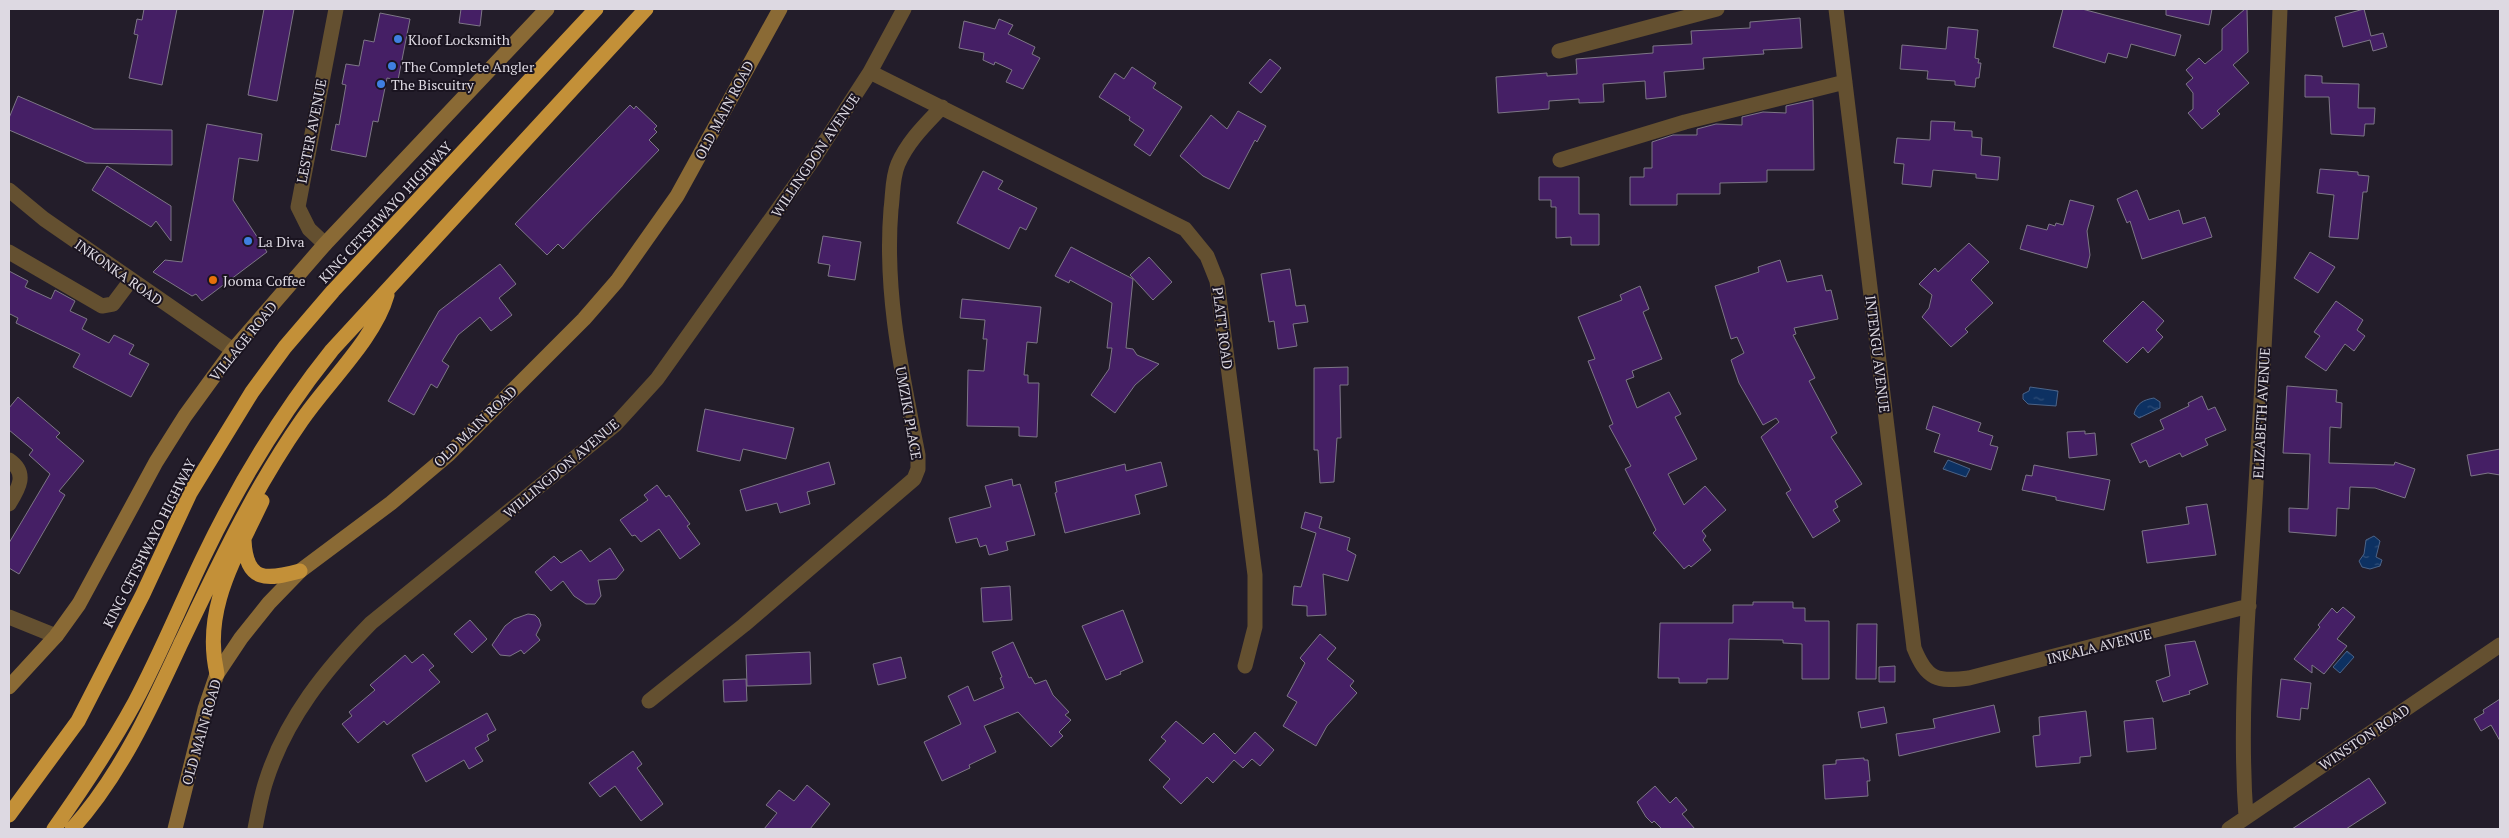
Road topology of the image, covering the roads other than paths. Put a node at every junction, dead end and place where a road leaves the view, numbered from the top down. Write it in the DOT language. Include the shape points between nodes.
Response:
graph roads {
  1 [pos="336,9"];
  2 [pos="547,9"];
  3 [pos="596,9"];
  4 [pos="646,9"];
  5 [pos="780,9"];
  6 [pos="904,9"];
  7 [pos="1717,9"];
  8 [pos="1836,9"];
  9 [pos="2280,9"];
  10 [pos="1559,51"];
  11 [pos="870,72"];
  12 [pos="1845,82"];
  13 [pos="942,107"];
  14 [pos="1560,160"];
  15 [pos="9,190"];
  16 [pos="325,244"];
  17 [pos="9,252"];
  18 [pos="131,280"];
  19 [pos="390,287"];
  20 [pos="233,350"];
  21 [pos="303,419"];
  22 [pos="9,460"];
  23 [pos="9,504"];
  24 [pos="244,540"];
  25 [pos="300,571"];
  26 [pos="2249,606"];
  27 [pos="9,616"];
  28 [pos="56,636"];
  29 [pos="2500,645"];
  30 [pos="1245,666"];
  31 [pos="217,674"];
  32 [pos="1948,681"];
  33 [pos="9,687"];
  34 [pos="648,701"];
  35 [pos="9,815"];
  36 [pos="2246,817"];
  37 [pos="54,829"];
  38 [pos="72,829"];
  39 [pos="175,829"];
  40 [pos="255,829"];
  41 [pos="2229,829"];
  1 -- 16 [label="street, LESTER AVENUE" via="298,207 309,229"];
  2 -- 16 [label="main road, VILLAGE ROAD"];
  3 -- 35 [label="highway, KING CETSHWAYO HIGHWAY" via="339,284 285,347 252,392 190,493 78,721"];
  4 -- 19 [label="highway"];
  5 -- 25 [label="main road, OLD MAIN ROAD" via="677,196 591,312 449,454 391,503"];
  6 -- 11 [label="street, WILLINGDON AVENUE"];
  7 -- 10 [label="street"];
  8 -- 12 [label="street, INTENGU AVENUE"];
  9 -- 26 [label="street, ELIZABETH AVENUE" via="2272,233"];
  11 -- 13 [label="street, PLATT ROAD"];
  11 -- 40 [label="street, WILLINGDON AVENUE" via="808,168 651,386 615,425 371,623 318,680 283,739 266,780"];
  12 -- 14 [label="street" via="1685,122"];
  12 -- 32 [label="street, INTENGU AVENUE" via="1914,648 1924,671"];
  13 -- 30 [label="street, PLATT ROAD" via="1185,229 1207,256 1217,281 1254,575 1255,626"];
  13 -- 34 [label="street, UMZIKI PLACE" via="910,142 897,166 890,228 890,296 918,455 914,479 744,626"];
  15 -- 18 [label="street, INKONKA ROAD" via="44,219"];
  16 -- 20 [label="main road, VILLAGE ROAD"];
  17 -- 18 [label="street" via="102,306 113,304"];
  18 -- 20 [label="street, INKONKA ROAD"];
  19 -- 21 [label="highway" via="374,326"];
  19 -- 37 [label="highway" via="332,350 293,399 247,472 203,556 136,700 104,758"];
  20 -- 28 [label="main road, VILLAGE ROAD" via="161,454 79,604"];
  21 -- 24 [label="highway"];
  21 -- 38 [label="highway" via="265,475 128,749 110,780"];
  22 -- 23 [label="street" via="19,468 20,476 17,491"];
  24 -- 25 [label="highway" via="246,558 260,576 269,578"];
  24 -- 31 [label="highway" via="218,598 214,615 212,654"];
  25 -- 31 [label="main road, OLD MAIN ROAD" via="269,603"];
  26 -- 32 [label="street, INKALA AVENUE" via="2055,657"];
  26 -- 36 [label="street, ELIZABETH AVENUE" via="2244,741"];
  27 -- 28 [label="street"];
  28 -- 33 [label="main road, VILLAGE ROAD"];
  29 -- 36 [label="street, WINSTON ROAD"];
  31 -- 39 [label="main road, OLD MAIN ROAD"];
  36 -- 41 [label="street, WINSTON ROAD"];
}
